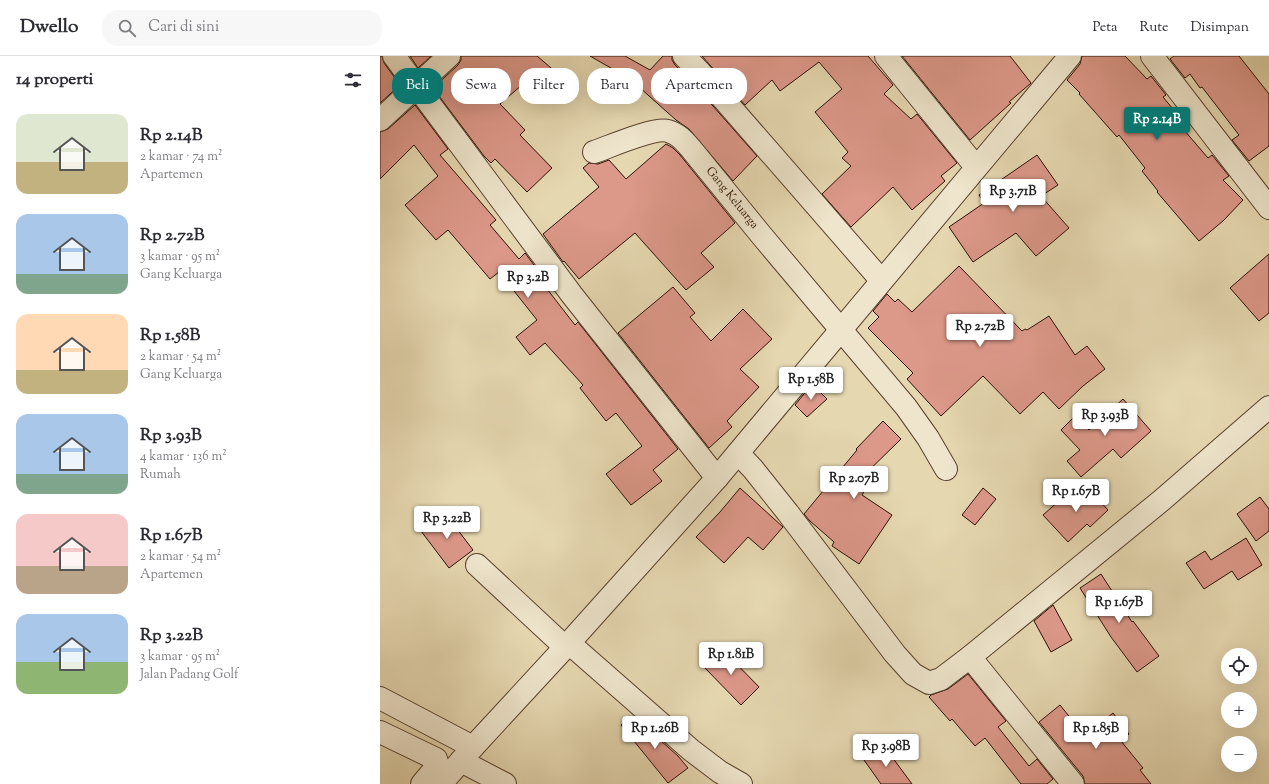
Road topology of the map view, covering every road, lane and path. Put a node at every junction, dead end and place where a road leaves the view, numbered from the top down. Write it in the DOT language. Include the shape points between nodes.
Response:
graph roads {
  1 [pos="394,56"];
  2 [pos="448,56"];
  3 [pos="684,56"];
  4 [pos="886,56"];
  5 [pos="1070,56"];
  6 [pos="1152,56"];
  7 [pos="403,68"];
  8 [pos="435,68"];
  9 [pos="397,104"];
  10 [pos="430,104"];
  11 [pos="380,120"];
  12 [pos="594,152"];
  13 [pos="976,167"];
  14 [pos="1269,208"];
  15 [pos="882,280"];
  16 [pos="841,330"];
  17 [pos="1269,407"];
  18 [pos="738,453"];
  19 [pos="946,469"];
  20 [pos="717,478"];
  21 [pos="477,565"];
  22 [pos="567,645"];
  23 [pos="970,658"];
  24 [pos="380,698"];
  25 [pos="380,732"];
  26 [pos="467,754"];
  27 [pos="422,784"];
  28 [pos="441,784"];
  29 [pos="505,784"];
  30 [pos="741,784"];
  31 [pos="1073,784"];
  1 -- 7 [label="street"];
  2 -- 8 [label="street"];
  3 -- 15 [label="street"];
  4 -- 13 [label="street"];
  5 -- 13 [label="street"];
  6 -- 14 [label="street"];
  9 -- 11 [label="street"];
  10 -- 20 [label="street" via="572,294"];
  12 -- 16 [label="street, Gang Keluarga" via="663,130 680,137"];
  13 -- 15 [label="street"];
  15 -- 16 [label="street"];
  16 -- 18 [label="street"];
  16 -- 19 [label="street, Gang Keluarga" via="906,407"];
  17 -- 23 [label="street" via="1162,500"];
  18 -- 20 [label="street"];
  18 -- 23 [label="street" via="913,674 929,683 935,682"];
  20 -- 22 [label="street"];
  21 -- 22 [label="street"];
  22 -- 26 [label="street"];
  22 -- 30 [label="street" via="691,750"];
  23 -- 31 [label="street"];
  24 -- 26 [label="street"];
  25 -- 27 [label="street" via="436,759 438,765"];
  26 -- 28 [label="street"];
  26 -- 29 [label="street"];
}
